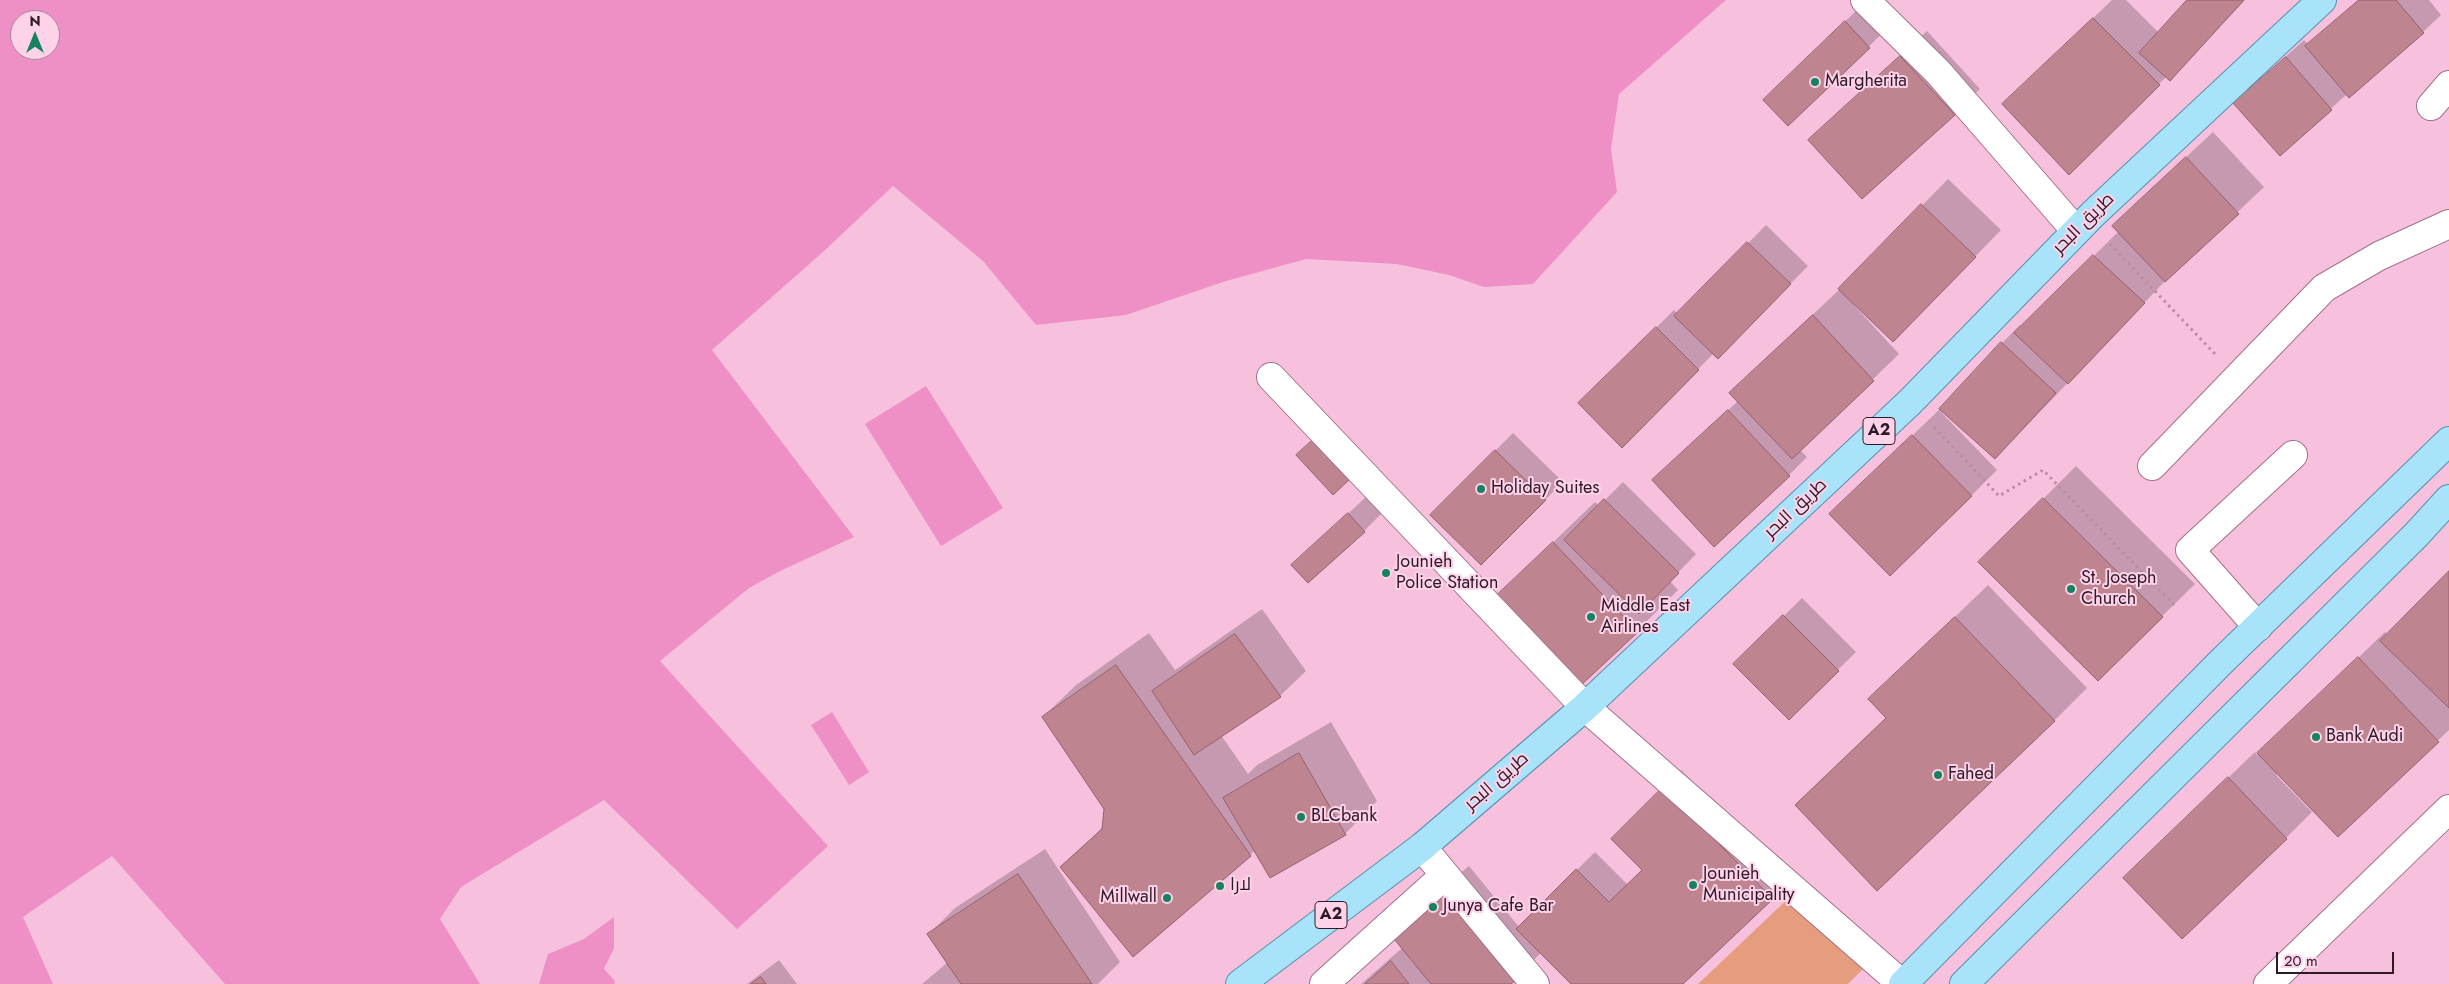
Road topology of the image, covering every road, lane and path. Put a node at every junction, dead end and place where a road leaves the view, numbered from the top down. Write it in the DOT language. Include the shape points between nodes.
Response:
graph roads {
  1 [pos="1864,0"];
  2 [pos="2322,0"];
  3 [pos="2449,85"];
  4 [pos="2431,106"];
  5 [pos="2449,224"];
  6 [pos="2081,226"];
  7 [pos="1271,378"];
  8 [pos="2237,378"];
  9 [pos="1910,402"];
  10 [pos="2449,441"];
  11 [pos="2293,456"];
  12 [pos="2152,466"];
  13 [pos="2449,499"];
  14 [pos="2174,605"];
  15 [pos="2258,627"];
  16 [pos="1585,707"];
  17 [pos="2449,809"];
  18 [pos="1422,847"];
  19 [pos="1444,876"];
  20 [pos="1240,984"];
  21 [pos="1324,984"];
  22 [pos="1535,984"];
  23 [pos="1903,984"];
  24 [pos="1964,984"];
  25 [pos="2268,984"];
  1 -- 6 [label="street" via="1938,72"];
  2 -- 6 [label="main road, طريق البحر / A2"];
  3 -- 4 [label="street"];
  5 -- 8 [label="street" via="2379,256 2324,288"];
  6 -- 8 [label="path"];
  6 -- 9 [label="main road, طريق البحر / A2"];
  7 -- 16 [label="street"];
  8 -- 12 [label="street"];
  9 -- 14 [label="path" via="1999,496 2043,470"];
  9 -- 16 [label="main road, طريق البحر / A2"];
  10 -- 15 [label="main road"];
  11 -- 15 [label="street" via="2190,550"];
  13 -- 24 [label="main road"];
  15 -- 23 [label="main road"];
  16 -- 18 [label="main road, طريق البحر / A2"];
  16 -- 23 [label="street"];
  17 -- 25 [label="street"];
  18 -- 19 [label="street"];
  18 -- 20 [label="main road, طريق البحر / A2"];
  19 -- 21 [label="street, A2"];
  19 -- 22 [label="street"];
}
